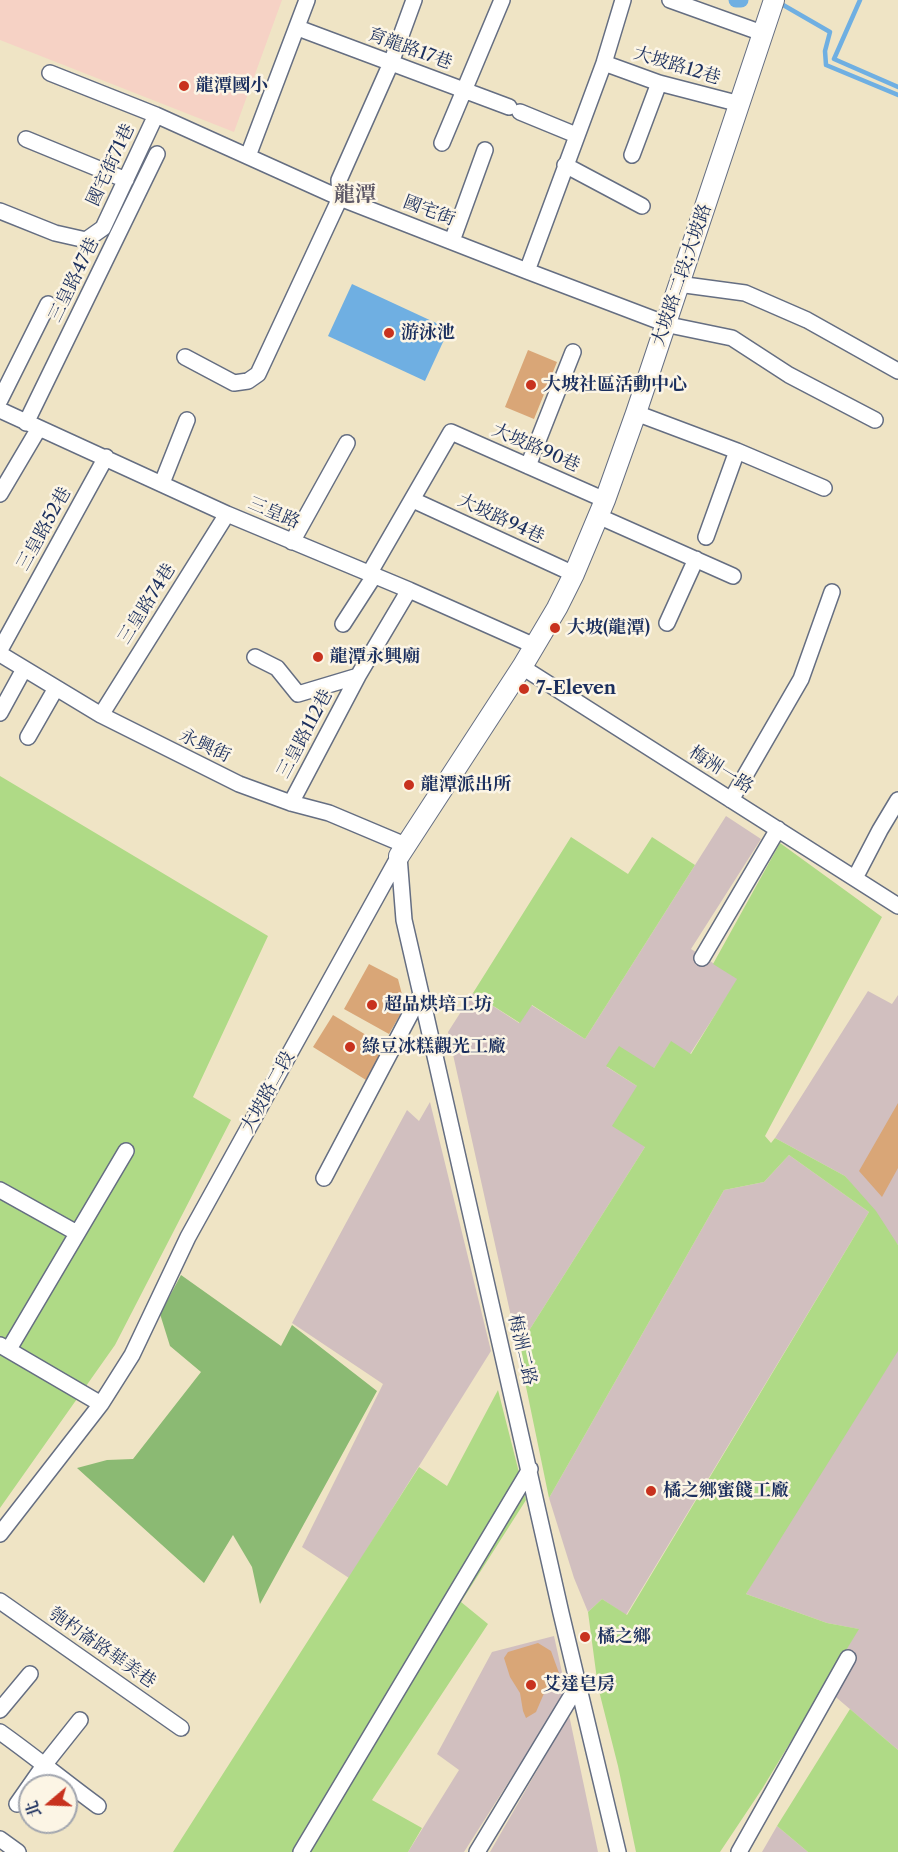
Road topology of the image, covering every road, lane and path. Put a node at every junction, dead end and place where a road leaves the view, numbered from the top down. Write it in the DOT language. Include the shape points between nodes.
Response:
graph roads {
  1 [pos="307,0"];
  2 [pos="414,0"];
  3 [pos="502,0"];
  4 [pos="623,0"];
  5 [pos="670,0"];
  6 [pos="774,0"];
  7 [pos="298,28"];
  8 [pos="762,33"];
  9 [pos="391,63"];
  10 [pos="604,63"];
  11 [pos="50,73"];
  12 [pos="659,83"];
  13 [pos="465,90"];
  14 [pos="740,104"];
  15 [pos="156,116"];
  16 [pos="576,135"];
  17 [pos="26,139"];
  18 [pos="442,143"];
  19 [pos="485,150"];
  20 [pos="158,154"];
  21 [pos="632,154"];
  22 [pos="248,156"];
  23 [pos="565,165"];
  24 [pos="126,180"];
  25 [pos="340,198"];
  26 [pos="642,206"];
  27 [pos="0,211"];
  28 [pos="452,241"];
  29 [pos="527,271"];
  30 [pos="678,284"];
  31 [pos="48,303"];
  32 [pos="665,322"];
  33 [pos="573,352"];
  34 [pos="185,357"];
  35 [pos="898,371"];
  36 [pos="0,400"];
  37 [pos="0,410"];
  38 [pos="636,413"];
  39 [pos="187,420"];
  40 [pos="875,420"];
  41 [pos="33,425"];
  42 [pos="347,443"];
  43 [pos="737,451"];
  44 [pos="106,457"];
  45 [pos="528,466"];
  46 [pos="162,483"];
  47 [pos="824,488"];
  48 [pos="0,495"];
  49 [pos="412,500"];
  50 [pos="602,508"];
  51 [pos="227,514"];
  52 [pos="706,537"];
  53 [pos="292,542"];
  54 [pos="696,559"];
  55 [pos="574,574"];
  56 [pos="371,575"];
  57 [pos="734,576"];
  58 [pos="409,590"];
  59 [pos="832,592"];
  60 [pos="667,623"];
  61 [pos="343,624"];
  62 [pos="535,646"];
  63 [pos="0,652"];
  64 [pos="255,657"];
  65 [pos="522,668"];
  66 [pos="24,669"];
  67 [pos="358,676"];
  68 [pos="56,688"];
  69 [pos="0,713"];
  70 [pos="100,715"];
  71 [pos="28,737"];
  72 [pos="731,800"];
  73 [pos="898,800"];
  74 [pos="291,803"];
  75 [pos="778,829"];
  76 [pos="402,850"];
  77 [pos="855,878"];
  78 [pos="898,906"];
  79 [pos="702,958"];
  80 [pos="421,994"];
  81 [pos="126,1151"];
  82 [pos="324,1178"];
  83 [pos="0,1190"];
  84 [pos="77,1233"];
  85 [pos="4,1347"];
  86 [pos="100,1404"];
  87 [pos="530,1469"];
  88 [pos="0,1534"];
  89 [pos="0,1601"];
  90 [pos="848,1658"];
  91 [pos="30,1674"];
  92 [pos="578,1685"];
  93 [pos="0,1710"];
  94 [pos="80,1720"];
  95 [pos="181,1728"];
  96 [pos="0,1732"];
  97 [pos="45,1764"];
  98 [pos="17,1804"];
  99 [pos="98,1806"];
  100 [pos="0,1839"];
  101 [pos="18,1852"];
  102 [pos="301,1852"];
  103 [pos="477,1852"];
  104 [pos="618,1852"];
  105 [pos="739,1852"];
  1 -- 7 [label="street"];
  2 -- 9 [label="street"];
  3 -- 13 [label="street"];
  4 -- 10 [label="street"];
  5 -- 8 [label="street"];
  6 -- 8 [label="main road"];
  7 -- 9 [label="street, 育龍路17巷"];
  7 -- 22 [label="street"];
  8 -- 14 [label="main road, 大坡路二段;大坡路"];
  9 -- 13 [label="street, 育龍路17巷"];
  9 -- 25 [label="street" via="339,180"];
  10 -- 12 [label="street, 大坡路12巷"];
  10 -- 16 [label="street"];
  11 -- 15 [label="street, 國宅街"];
  12 -- 14 [label="street, 大坡路12巷"];
  12 -- 21 [label="street"];
  13 -- 16 [label="street, 育龍路17巷"];
  13 -- 18 [label="street"];
  14 -- 30 [label="main road, 大坡路二段;大坡路"];
  15 -- 22 [label="street, 國宅街"];
  15 -- 24 [label="street, 國宅街71巷"];
  16 -- 23 [label="street"];
  17 -- 24 [label="street"];
  19 -- 28 [label="street"];
  20 -- 41 [label="street, 三皇路47巷"];
  22 -- 25 [label="street, 國宅街"];
  23 -- 26 [label="street"];
  23 -- 29 [label="street"];
  24 -- 27 [label="street, 國宅街71巷" via="103,228 86,240 55,233"];
  25 -- 28 [label="street, 國宅街"];
  25 -- 34 [label="street" via="258,374 248,381 234,383"];
  28 -- 29 [label="street, 國宅街"];
  29 -- 32 [label="street, 國宅街"];
  30 -- 32 [label="main road, 大坡路二段;大坡路"];
  30 -- 35 [label="street" via="745,293 807,320"];
  31 -- 36 [label="street"];
  32 -- 38 [label="main road, 大坡路二段;大坡路"];
  32 -- 40 [label="street, 國宅街" via="732,338 789,375"];
  33 -- 45 [label="street"];
  37 -- 41 [label="street, 三皇路"];
  38 -- 43 [label="street"];
  38 -- 50 [label="main road, 大坡路二段;大坡路"];
  39 -- 46 [label="street"];
  41 -- 44 [label="street, 三皇路"];
  41 -- 48 [label="street, 三皇路47巷"];
  42 -- 53 [label="street"];
  43 -- 47 [label="street"];
  43 -- 52 [label="street"];
  44 -- 46 [label="street, 三皇路"];
  44 -- 63 [label="street, 三皇路52巷"];
  45 -- 49 [label="street, 大坡路90巷" via="451,432"];
  45 -- 50 [label="street, 大坡路90巷"];
  46 -- 51 [label="street, 三皇路"];
  49 -- 55 [label="street, 大坡路94巷"];
  49 -- 56 [label="street"];
  50 -- 54 [label="street, 大坡路90巷"];
  50 -- 55 [label="main road, 大坡路二段;大坡路"];
  51 -- 53 [label="street, 三皇路"];
  51 -- 70 [label="street, 三皇路74巷"];
  53 -- 56 [label="street, 三皇路"];
  54 -- 57 [label="street, 大坡路90巷"];
  54 -- 60 [label="street"];
  55 -- 62 [label="main road, 大坡路二段;大坡路"];
  56 -- 58 [label="street, 三皇路"];
  56 -- 61 [label="street"];
  58 -- 62 [label="street, 三皇路"];
  58 -- 67 [label="street, 三皇路112巷"];
  59 -- 72 [label="street" via="801,679"];
  62 -- 65 [label="main road, 大坡路二段"];
  63 -- 66 [label="street, 永興街"];
  64 -- 67 [label="street" via="278,668 298,694"];
  65 -- 72 [label="street, 梅洲一路"];
  65 -- 76 [label="main road, 大坡路二段"];
  66 -- 68 [label="street, 永興街"];
  66 -- 69 [label="street"];
  67 -- 74 [label="street, 三皇路112巷"];
  68 -- 70 [label="street, 永興街"];
  68 -- 71 [label="street"];
  70 -- 74 [label="street, 永興街" via="239,784"];
  72 -- 75 [label="street, 梅洲一路"];
  73 -- 77 [label="street"];
  74 -- 76 [label="street, 永興街" via="329,813"];
  75 -- 77 [label="street, 梅洲一路"];
  75 -- 79 [label="street"];
  76 -- 80 [label="street, 梅洲二路" via="404,920"];
  76 -- 86 [label="street, 大坡路二段" via="188,1237 132,1355"];
  77 -- 78 [label="street, 梅洲一路"];
  80 -- 82 [label="street"];
  80 -- 87 [label="street, 梅洲二路"];
  81 -- 84 [label="street"];
  83 -- 84 [label="street"];
  84 -- 85 [label="street"];
  85 -- 86 [label="street"];
  86 -- 88 [label="street, 大坡路二段"];
  87 -- 92 [label="street, 梅洲二路"];
  87 -- 102 [label="street"];
  89 -- 95 [label="street, 匏杓崙路華美巷"];
  90 -- 105 [label="street"];
  91 -- 93 [label="street"];
  92 -- 103 [label="street"];
  92 -- 104 [label="street, 梅洲二路"];
  94 -- 97 [label="street"];
  96 -- 97 [label="street"];
  97 -- 98 [label="street"];
  97 -- 99 [label="street"];
  100 -- 101 [label="street"];
}
